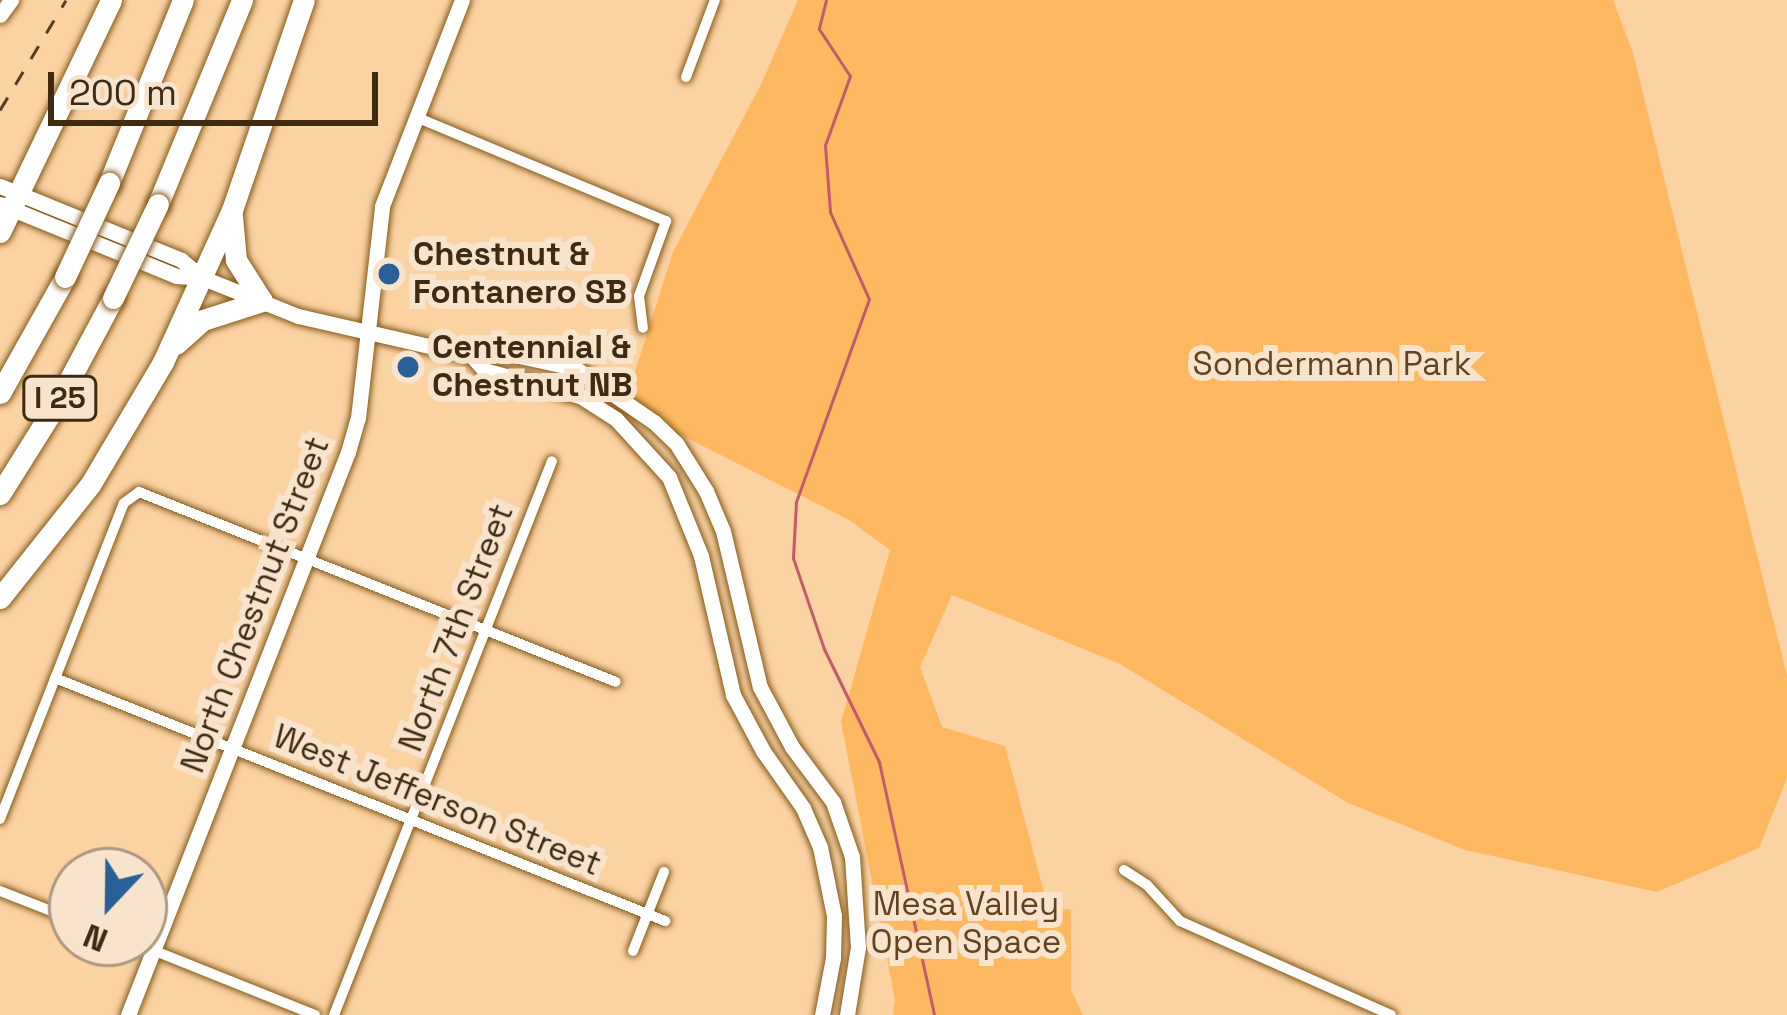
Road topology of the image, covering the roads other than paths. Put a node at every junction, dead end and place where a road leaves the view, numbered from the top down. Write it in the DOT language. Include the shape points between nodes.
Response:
graph roads {
  1 [pos="11,0"];
  2 [pos="111,0"];
  3 [pos="183,0"];
  4 [pos="242,0"];
  5 [pos="304,0"];
  6 [pos="463,0"];
  7 [pos="715,0"];
  8 [pos="0,15"];
  9 [pos="686,77"];
  10 [pos="416,117"];
  11 [pos="6,198"];
  12 [pos="232,210"];
  13 [pos="0,232"];
  14 [pos="203,278"];
  15 [pos="262,301"];
  16 [pos="643,328"];
  17 [pos="368,333"];
  18 [pos="472,356"];
  19 [pos="163,362"];
  20 [pos="0,393"];
  21 [pos="552,461"];
  22 [pos="0,494"];
  23 [pos="309,557"];
  24 [pos="0,598"];
  25 [pos="485,626"];
  26 [pos="55,678"];
  27 [pos="616,682"];
  28 [pos="233,749"];
  29 [pos="0,819"];
  30 [pos="411,820"];
  31 [pos="1124,870"];
  32 [pos="664,872"];
  33 [pos="0,891"];
  34 [pos="48,910"];
  35 [pos="168,914"];
  36 [pos="647,914"];
  37 [pos="665,921"];
  38 [pos="633,952"];
  39 [pos="168,956"];
  40 [pos="147,967"];
  41 [pos="128,1015"];
  42 [pos="315,1015"];
  43 [pos="334,1015"];
  44 [pos="822,1015"];
  45 [pos="847,1015"];
  46 [pos="1391,1015"];
  1 -- 8 [label="main road"];
  2 -- 11 [label="highway"];
  3 -- 20 [label="highway, I 25, bridge" via="109,183"];
  4 -- 22 [label="highway, I 25, bridge" via="113,298"];
  5 -- 12 [label="highway"];
  6 -- 10 [label="main road, North Chestnut Street"];
  7 -- 9 [label="street"];
  10 -- 16 [label="street" via="666,221 639,296"];
  10 -- 17 [label="main road, North Chestnut Street" via="382,206"];
  11 -- 13 [label="highway"];
  11 -- 14 [label="main road" via="176,276"];
  12 -- 14 [label="highway"];
  12 -- 15 [label="highway" via="236,260"];
  14 -- 15 [label="main road"];
  14 -- 19 [label="highway"];
  15 -- 17 [label="main road"];
  15 -- 19 [label="highway" via="203,320"];
  17 -- 18 [label="main road"];
  17 -- 23 [label="main road, North Chestnut Street" via="354,433"];
  18 -- 44 [label="main road" via="484,370 538,381 616,419 678,495 733,694 803,808 825,863 833,958"];
  18 -- 45 [label="main road" via="501,352 575,368 654,422 692,465 723,531 760,687 833,802 852,857 858,946"];
  19 -- 24 [label="highway" via="90,485"];
  21 -- 25 [label="street, North 7th Street"];
  23 -- 25 [label="street"];
  23 -- 26 [label="street" via="133,494"];
  23 -- 28 [label="main road, North Chestnut Street"];
  25 -- 27 [label="street"];
  25 -- 30 [label="street, North 7th Street"];
  26 -- 28 [label="street, West Jefferson Street"];
  26 -- 29 [label="street"];
  28 -- 30 [label="street, West Jefferson Street"];
  28 -- 35 [label="main road, North Chestnut Street"];
  30 -- 36 [label="street, West Jefferson Street"];
  30 -- 43 [label="street, North 7th Street"];
  31 -- 46 [label="street" via="1180,921"];
  32 -- 36 [label="street"];
  33 -- 34 [label="street"];
  36 -- 37 [label="street, West Jefferson Street"];
  36 -- 38 [label="street"];
  39 -- 42 [label="street"];
  40 -- 41 [label="main road, North Chestnut Street"];
}
